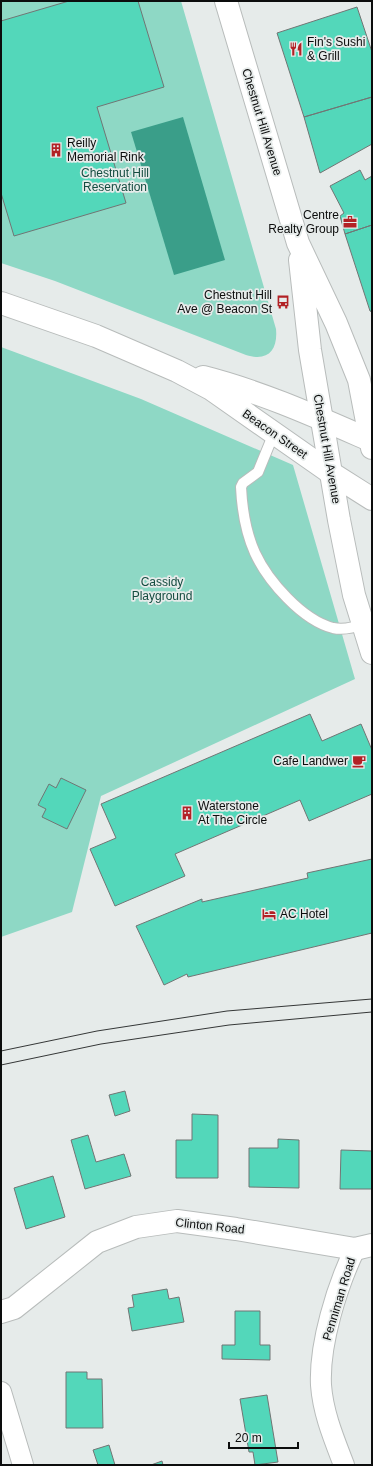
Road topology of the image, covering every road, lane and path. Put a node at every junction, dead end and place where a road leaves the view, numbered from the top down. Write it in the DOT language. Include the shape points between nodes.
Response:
graph roads {
  1 [pos="226,1"];
  2 [pos="298,243"];
  3 [pos="1,303"];
  4 [pos="363,367"];
  5 [pos="177,370"];
  6 [pos="321,419"];
  7 [pos="274,433"];
  8 [pos="372,443"];
  9 [pos="331,473"];
  10 [pos="372,499"];
  11 [pos="363,624"];
  12 [pos="372,652"];
  13 [pos="363,1247"];
  14 [pos="1,1312"];
  15 [pos="1,1392"];
  16 [pos="23,1465"];
  17 [pos="344,1465"];
  1 -- 2 [label="main road, Chestnut Hill Avenue"];
  2 -- 4 [label="main road, Chestnut Hill Avenue"];
  2 -- 6 [label="main road, Chestnut Hill Avenue"];
  3 -- 5 [label="main road, Beacon Street" via="96,336"];
  4 -- 8 [label="main road, Chestnut Hill Avenue" via="359,380"];
  5 -- 6 [label="main road, Beacon Street" via="253,391"];
  5 -- 7 [label="main road, Beacon Street" via="211,389"];
  6 -- 8 [label="main road, Beacon Street"];
  6 -- 9 [label="main road, Chestnut Hill Avenue"];
  7 -- 9 [label="main road, Beacon Street"];
  7 -- 11 [label="lane" via="258,472 241,487 248,534 255,552 265,571 304,613 334,628 344,629"];
  9 -- 10 [label="main road, Beacon Street"];
  9 -- 11 [label="main road, Chestnut Hill Avenue" via="354,595"];
  11 -- 12 [label="main road, Chestnut Hill Avenue"];
  13 -- 14 [label="main road, Clinton Road" via="177,1221 136,1227 97,1242 14,1308"];
  13 -- 17 [label="street, Penniman Road" via="345,1268 324,1340 321,1385 328,1423"];
  15 -- 16 [label="street"];
}
